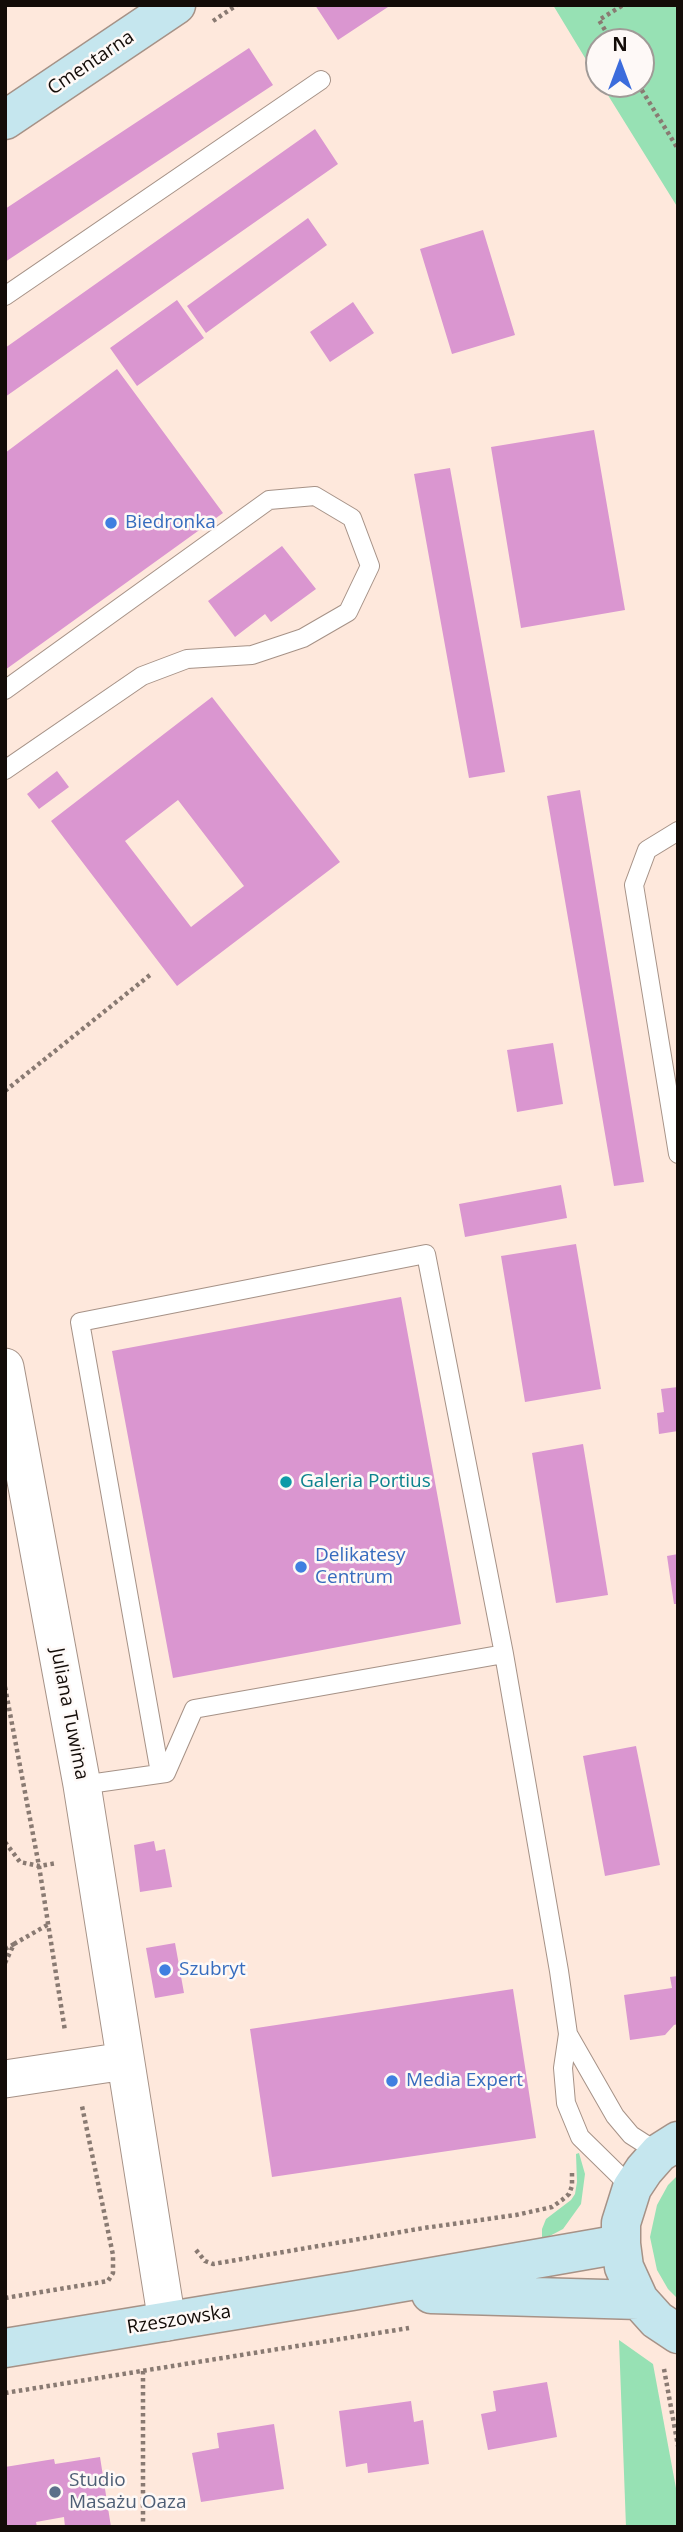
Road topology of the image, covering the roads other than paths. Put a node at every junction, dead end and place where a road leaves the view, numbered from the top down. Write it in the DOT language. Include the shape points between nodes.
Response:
graph roads {
  1 [pos="176,5"];
  2 [pos="321,80"];
  3 [pos="5,120"];
  4 [pos="5,296"];
  5 [pos="5,690"];
  6 [pos="5,770"];
  7 [pos="678,831"];
  8 [pos="678,1154"];
  9 [pos="5,1367"];
  10 [pos="504,1654"];
  11 [pos="160,1773"];
  12 [pos="82,1785"];
  13 [pos="568,2034"];
  14 [pos="125,2061"];
  15 [pos="5,2079"];
  16 [pos="668,2147"];
  17 [pos="632,2188"];
  18 [pos="621,2244"];
  19 [pos="352,2291"];
  20 [pos="639,2300"];
  21 [pos="167,2322"];
  22 [pos="5,2348"];
  23 [pos="672,2349"];
  1 -- 3 [label="street, Cmentarna"];
  2 -- 4 [label="lane"];
  5 -- 6 [label="lane" via="269,500 315,496 352,518 370,566 348,612 303,638 252,655 187,659 142,676"];
  7 -- 8 [label="lane" via="648,850 634,884"];
  9 -- 12 [label="street, Juliana Tuwima"];
  10 -- 11 [label="lane" via="194,1709 166,1773"];
  10 -- 11 [label="lane" via="426,1254 80,1322"];
  10 -- 13 [label="lane"];
  11 -- 12 [label="lane"];
  12 -- 14 [label="street, Juliana Tuwima"];
  13 -- 16 [label="lane" via="615,2116 631,2135"];
  13 -- 17 [label="lane" via="563,2068 566,2104 580,2137"];
  14 -- 15 [label="street" via="68,2053"];
  14 -- 21 [label="street, Juliana Tuwima"];
  16 -- 17 [label="street" via="643,2169"];
  17 -- 18 [label="street" via="621,2223"];
  18 -- 19 [label="street, Rzeszowska"];
  18 -- 20 [label="street" via="624,2267"];
  19 -- 20 [label="street, Rzeszowska"];
  19 -- 21 [label="street, Rzeszowska"];
  20 -- 23 [label="street" via="657,2320"];
  21 -- 22 [label="street, Rzeszowska"];
}
